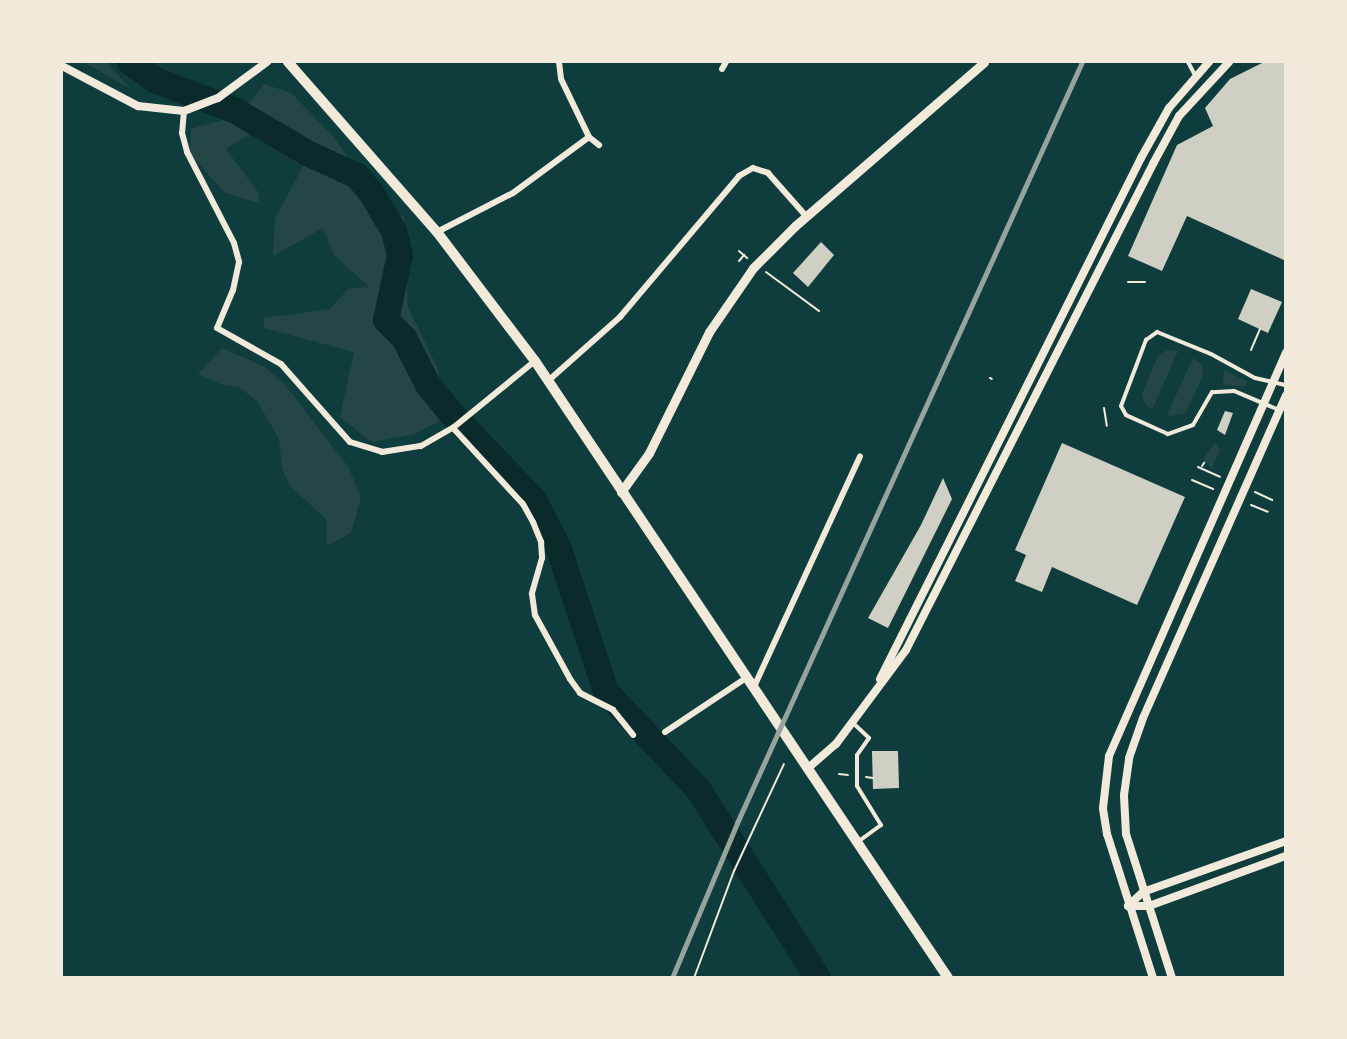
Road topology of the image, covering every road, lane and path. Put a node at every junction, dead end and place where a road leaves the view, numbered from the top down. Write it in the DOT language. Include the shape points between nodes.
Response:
graph roads {
  1 [pos="267,62"];
  2 [pos="288,62"];
  3 [pos="559,62"];
  4 [pos="726,62"];
  5 [pos="984,62"];
  6 [pos="1188,62"];
  7 [pos="1209,62"];
  8 [pos="1229,62"];
  9 [pos="62,66"];
  10 [pos="722,69"];
  11 [pos="1195,75"];
  12 [pos="187,110"];
  13 [pos="589,136"];
  14 [pos="599,145"];
  15 [pos="806,216"];
  16 [pos="437,232"];
  17 [pos="739,251"];
  18 [pos="744,255"];
  19 [pos="751,260"];
  20 [pos="739,261"];
  21 [pos="759,266"];
  22 [pos="1128,282"];
  23 [pos="1145,282"];
  24 [pos="819,311"];
  25 [pos="1260,329"];
  26 [pos="1251,350"];
  27 [pos="1286,352"];
  28 [pos="535,361"];
  29 [pos="1273,379"];
  30 [pos="549,380"];
  31 [pos="1286,385"];
  32 [pos="1286,396"];
  33 [pos="1263,402"];
  34 [pos="1104,408"];
  35 [pos="1279,410"];
  36 [pos="1107,426"];
  37 [pos="454,427"];
  38 [pos="860,456"];
  39 [pos="621,492"];
  40 [pos="746,678"];
  41 [pos="879,682"];
  42 [pos="753,690"];
  43 [pos="852,723"];
  44 [pos="665,732"];
  45 [pos="633,735"];
  46 [pos="784,764"];
  47 [pos="807,768"];
  48 [pos="1286,841"];
  49 [pos="856,843"];
  50 [pos="1286,856"];
  51 [pos="1143,892"];
  52 [pos="1128,906"];
  53 [pos="1149,906"];
  54 [pos="694,978"];
  55 [pos="948,978"];
  56 [pos="1153,978"];
  57 [pos="1172,978"];
  1 -- 12 [label="street" via="228,92"];
  2 -- 16 [label="main road"];
  3 -- 13 [label="street" via="561,79"];
  4 -- 10 [label="street"];
  5 -- 15 [label="main road"];
  6 -- 11 [label="lane"];
  7 -- 11 [label="street"];
  8 -- 41 [label="street" via="1179,116 906,650"];
  9 -- 12 [label="street" via="138,106"];
  11 -- 41 [label="street" via="1169,108 1141,158"];
  12 -- 37 [label="street" via="182,133 187,152 234,243 239,262 233,290 217,328 281,364 350,442 382,452 421,447"];
  13 -- 14 [label="street"];
  13 -- 16 [label="street" via="513,193"];
  15 -- 30 [label="street" via="768,173 753,168 739,176 620,316"];
  15 -- 39 [label="main road" via="771,248 733,294 709,332 649,453"];
  16 -- 28 [label="main road"];
  17 -- 18 [label="path"];
  18 -- 19 [label="path"];
  18 -- 20 [label="path"];
  21 -- 24 [label="path"];
  22 -- 23 [label="path"];
  25 -- 26 [label="path"];
  27 -- 29 [label="street"];
  28 -- 30 [label="main road"];
  28 -- 37 [label="street"];
  29 -- 31 [label="lane"];
  29 -- 33 [label="street"];
  29 -- 33 [label="lane" via="1255,378 1211,354 1157,332 1146,340 1120,405 1126,415 1168,434 1193,425 1212,392 1234,391"];
  30 -- 39 [label="main road"];
  32 -- 35 [label="street"];
  33 -- 35 [label="lane"];
  33 -- 52 [label="street" via="1109,756 1104,783 1105,825"];
  34 -- 36 [label="path"];
  35 -- 51 [label="street" via="1129,758 1124,795 1126,834"];
  37 -- 45 [label="street" via="522,504 533,522 542,542 542,558 532,594 535,615 570,679 580,693 613,710"];
  38 -- 42 [label="street"];
  39 -- 40 [label="main road"];
  40 -- 42 [label="main road"];
  40 -- 44 [label="street"];
  41 -- 43 [label="street"];
  42 -- 47 [label="main road"];
  43 -- 47 [label="street" via="829,752"];
  43 -- 49 [label="lane" via="869,738 857,756 857,786 881,825"];
  46 -- 54 [label="path" via="734,871"];
  47 -- 49 [label="main road"];
  48 -- 51 [label="street"];
  49 -- 55 [label="main road"];
  50 -- 53 [label="street"];
  51 -- 52 [label="street"];
  51 -- 53 [label="street"];
  52 -- 53 [label="street"];
  52 -- 56 [label="street"];
  53 -- 57 [label="street"];
}
